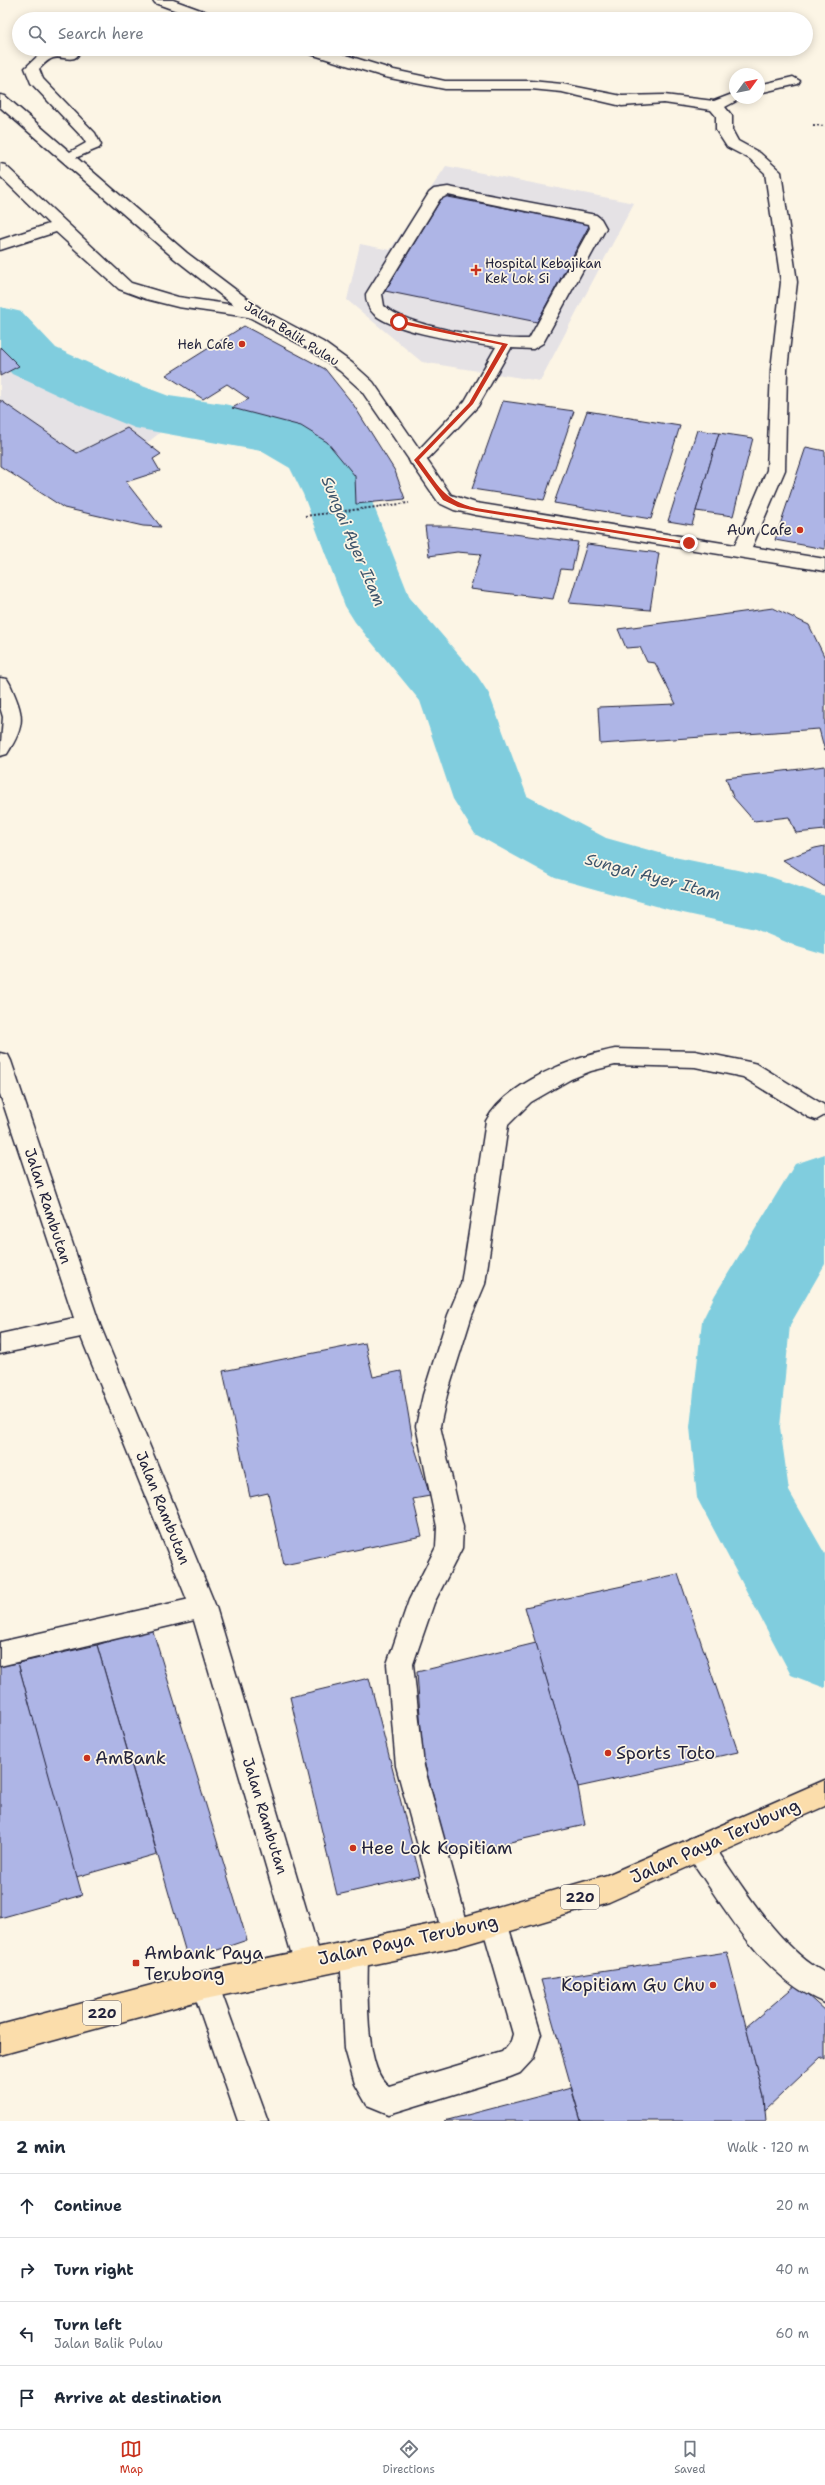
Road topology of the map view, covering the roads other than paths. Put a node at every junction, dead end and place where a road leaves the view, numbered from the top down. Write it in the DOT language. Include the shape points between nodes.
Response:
graph roads {
  1 [pos="160,0"];
  2 [pos="193,12"];
  3 [pos="46,56"];
  4 [pos="335,56"];
  5 [pos="793,81"];
  6 [pos="765,87"];
  7 [pos="0,99"];
  8 [pos="729,100"];
  9 [pos="716,106"];
  10 [pos="68,157"];
  11 [pos="0,168"];
  12 [pos="59,226"];
  13 [pos="0,245"];
  14 [pos="255,313"];
  15 [pos="505,344"];
  16 [pos="417,460"];
  17 [pos="741,552"];
  18 [pos="825,565"];
  19 [pos="0,684"];
  20 [pos="0,749"];
  21 [pos="0,1061"];
  22 [pos="4,1089"];
  23 [pos="816,1111"];
  24 [pos="88,1325"];
  25 [pos="0,1344"];
  26 [pos="203,1607"];
  27 [pos="0,1654"];
  28 [pos="823,1793"];
  29 [pos="699,1848"];
  30 [pos="494,1922"];
  31 [pos="456,1933"];
  32 [pos="354,1953"];
  33 [pos="308,1962"];
  34 [pos="205,1985"];
  35 [pos="825,1989"];
  36 [pos="0,2040"];
  37 [pos="253,2121"];
  1 -- 2 [label="street"];
  3 -- 10 [label="lane" via="32,68 36,80 90,136 94,145"];
  4 -- 9 [label="street" via="390,74 445,85 531,85 562,88 622,101 664,99"];
  5 -- 6 [label="street"];
  7 -- 10 [label="street, Jalan Balik Pulau"];
  8 -- 9 [label="street"];
  9 -- 17 [label="street" via="724,116 724,130 732,144 755,156 773,172 789,282 779,370 776,470"];
  10 -- 14 [label="street, Jalan Balik Pulau" via="181,256"];
  11 -- 12 [label="lane"];
  12 -- 13 [label="lane"];
  12 -- 14 [label="lane" via="125,286 178,302"];
  14 -- 16 [label="street, Jalan Balik Pulau" via="317,346 367,386"];
  15 -- 15 [label="lane" via="399,322 380,311 374,304 374,294 434,196 440,192 448,191 584,217 596,222 598,228 537,340 533,344"];
  15 -- 16 [label="lane" via="472,403"];
  16 -- 17 [label="street, Jalan Balik Pulau" via="445,499 460,506"];
  17 -- 18 [label="street"];
  19 -- 20 [label="street" via="14,716 9,736"];
  21 -- 22 [label="street, Jalan Rambutan"];
  22 -- 24 [label="street, Jalan Rambutan"];
  23 -- 31 [label="street" via="749,1070 695,1059 615,1057 587,1063 563,1073 523,1096 497,1121 473,1284 460,1314 428,1426 450,1527 449,1548 422,1600 400,1664 410,1766"];
  24 -- 25 [label="street"];
  24 -- 26 [label="street, Jalan Rambutan"];
  26 -- 27 [label="lane"];
  26 -- 33 [label="street, Jalan Rambutan"];
  28 -- 29 [label="main road, Jalan Paya Terubung / 220"];
  29 -- 30 [label="main road, Jalan Paya Terubung / 220" via="608,1888"];
  29 -- 35 [label="street" via="765,1940 803,1977"];
  30 -- 31 [label="main road, Jalan Paya Terubung / 220"];
  30 -- 32 [label="lane" via="527,2034 523,2049 510,2063 389,2100 377,2095 369,2082 356,2046"];
  31 -- 32 [label="main road, Jalan Paya Terubung / 220"];
  32 -- 33 [label="main road, Jalan Paya Terubung / 220"];
  33 -- 34 [label="main road, Jalan Paya Terubung / 220"];
  34 -- 36 [label="main road, Jalan Paya Terubung / 220"];
  34 -- 37 [label="street"];
}
